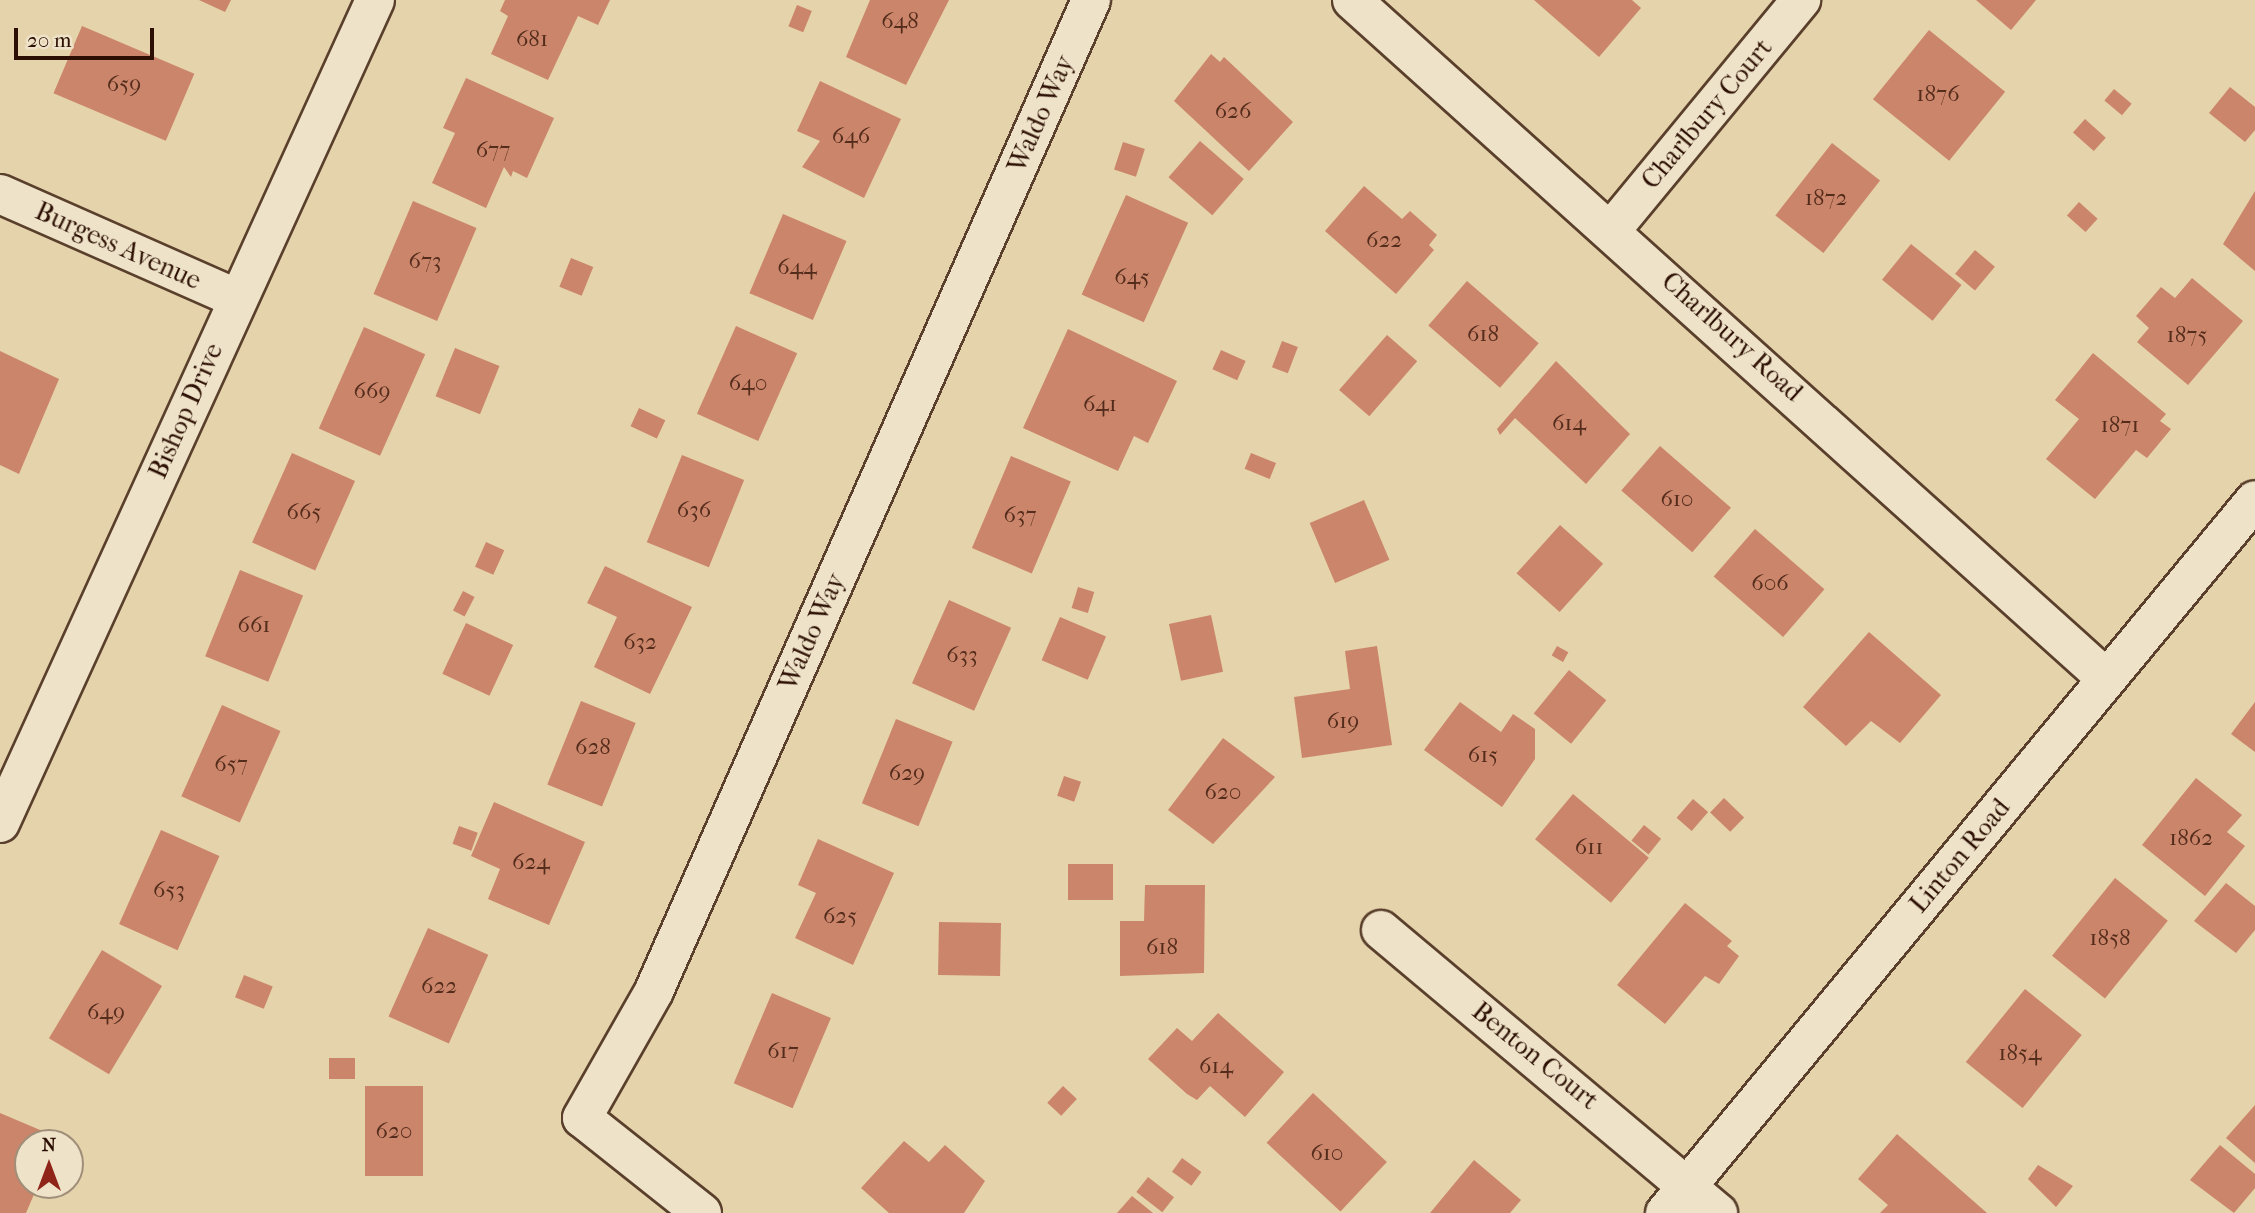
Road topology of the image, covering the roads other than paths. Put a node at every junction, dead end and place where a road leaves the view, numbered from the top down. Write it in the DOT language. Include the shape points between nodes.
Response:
graph roads {
  1 [pos="375,0"];
  2 [pos="1091,0"];
  3 [pos="1352,0"];
  4 [pos="1801,0"];
  5 [pos="0,194"];
  6 [pos="1613,228"];
  7 [pos="236,298"];
  8 [pos="2255,500"];
  9 [pos="2107,679"];
  10 [pos="0,823"];
  11 [pos="1381,930"];
  12 [pos="1676,1199"];
  13 [pos="702,1213"];
  14 [pos="1718,1213"];
  1 -- 7 [label="street, Bishop Drive"];
  2 -- 13 [label="street, Waldo Way" via="654,991 582,1118"];
  3 -- 6 [label="street, Charlbury Road"];
  4 -- 6 [label="street, Charlbury Court"];
  5 -- 7 [label="street, Burgess Avenue"];
  6 -- 9 [label="street, Charlbury Road"];
  7 -- 10 [label="street, Bishop Drive"];
  8 -- 9 [label="street, Linton Road"];
  9 -- 12 [label="street, Linton Road"];
  11 -- 12 [label="street, Benton Court"];
  12 -- 14 [label="street, Benton Court"];
}
